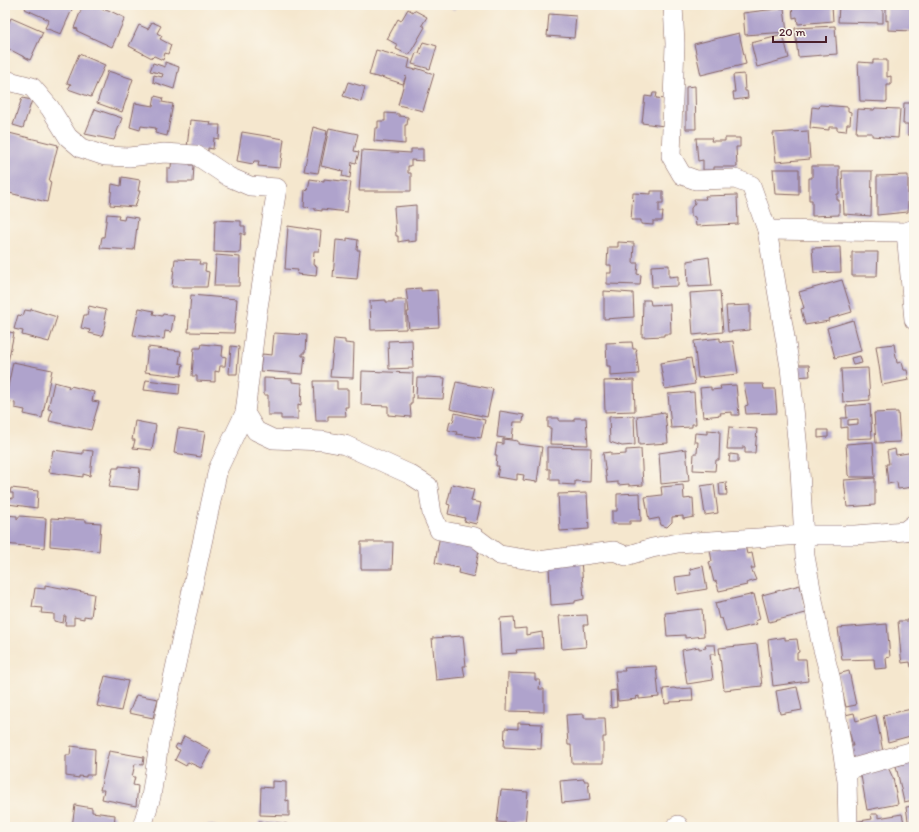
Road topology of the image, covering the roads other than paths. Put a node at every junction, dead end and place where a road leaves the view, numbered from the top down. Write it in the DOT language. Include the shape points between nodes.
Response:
graph roads {
  1 [pos="673,5"];
  2 [pos="5,80"];
  3 [pos="767,230"];
  4 [pos="910,231"];
  5 [pos="914,320"];
  6 [pos="245,413"];
  7 [pos="914,524"];
  8 [pos="804,535"];
  9 [pos="914,751"];
  10 [pos="846,770"];
  11 [pos="142,827"];
  12 [pos="848,827"];
  1 -- 3 [label="street" via="675,44 671,156 682,175 696,180 735,179 751,185"];
  2 -- 6 [label="street" via="32,87 50,108 68,137 81,148 105,156 129,158 164,152 196,155 229,177 250,186 277,188 257,314"];
  3 -- 4 [label="street"];
  3 -- 8 [label="street" via="790,367"];
  4 -- 5 [label="street"];
  6 -- 8 [label="street" via="256,431 273,439 323,441 345,445 409,474 428,486 432,514 439,530 475,537 499,555 538,561 614,552 626,556 678,543"];
  6 -- 11 [label="street" via="218,469 158,743 151,797"];
  7 -- 8 [label="street" via="905,531 855,535"];
  8 -- 10 [label="street" via="804,556 831,680"];
  9 -- 10 [label="street"];
  10 -- 12 [label="street"];
}
